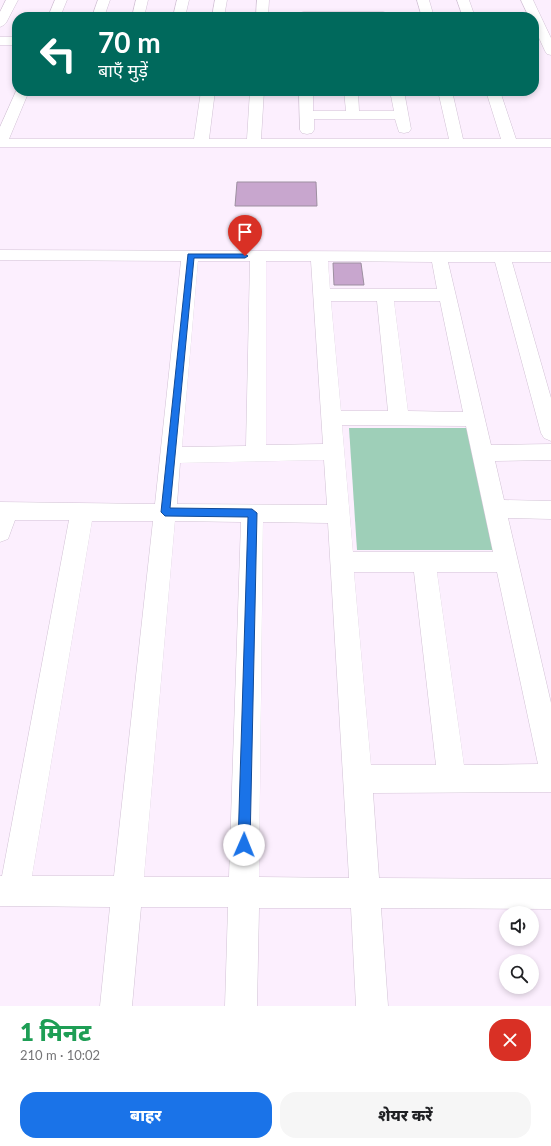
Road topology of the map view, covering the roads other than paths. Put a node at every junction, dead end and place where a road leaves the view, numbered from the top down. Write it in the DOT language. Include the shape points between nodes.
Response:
graph roads {
  1 [pos="12,0"];
  2 [pos="61,0"];
  3 [pos="104,0"];
  4 [pos="142,0"];
  5 [pos="183,0"];
  6 [pos="221,0"];
  7 [pos="263,0"];
  8 [pos="304,0"];
  9 [pos="340,0"];
  10 [pos="380,0"];
  11 [pos="423,0"];
  12 [pos="463,0"];
  13 [pos="527,0"];
  14 [pos="56,12"];
  15 [pos="100,12"];
  16 [pos="139,12"];
  17 [pos="180,12"];
  18 [pos="219,12"];
  19 [pos="262,12"];
  20 [pos="304,12"];
  21 [pos="341,12"];
  22 [pos="382,12"];
  23 [pos="427,12"];
  24 [pos="467,12"];
  25 [pos="531,12"];
  26 [pos="4,24"];
  27 [pos="539,30"];
  28 [pos="0,41"];
  29 [pos="12,41"];
  30 [pos="539,45"];
  31 [pos="549,48"];
  32 [pos="20,96"];
  33 [pos="207,96"];
  34 [pos="257,96"];
  35 [pos="306,96"];
  36 [pos="351,96"];
  37 [pos="398,96"];
  38 [pos="446,96"];
  39 [pos="495,96"];
  40 [pos="306,115"];
  41 [pos="353,115"];
  42 [pos="402,115"];
  43 [pos="407,142"];
  44 [pos="457,142"];
  45 [pos="0,143"];
  46 [pos="201,143"];
  47 [pos="254,143"];
  48 [pos="307,143"];
  49 [pos="510,143"];
  50 [pos="551,143"];
  51 [pos="0,255"];
  52 [pos="190,256"];
  53 [pos="258,256"];
  54 [pos="319,256"];
  55 [pos="439,257"];
  56 [pos="502,257"];
  57 [pos="551,257"];
  58 [pos="322,295"];
  59 [pos="385,295"];
  60 [pos="447,295"];
  61 [pos="331,418"];
  62 [pos="399,419"];
  63 [pos="475,419"];
  64 [pos="551,433"];
  65 [pos="334,452"];
  66 [pos="551,452"];
  67 [pos="256,453"];
  68 [pos="482,453"];
  69 [pos="171,455"];
  70 [pos="495,509"];
  71 [pos="551,510"];
  72 [pos="3,511"];
  73 [pos="82,512"];
  74 [pos="165,512"];
  75 [pos="252,513"];
  76 [pos="338,514"];
  77 [pos="0,533"];
  78 [pos="342,562"];
  79 [pos="424,562"];
  80 [pos="507,562"];
  81 [pos="551,762"];
  82 [pos="452,778"];
  83 [pos="551,778"];
  84 [pos="358,779"];
  85 [pos="7,891"];
  86 [pos="128,892"];
  87 [pos="243,892"];
  88 [pos="366,893"];
  89 [pos="551,894"];
  90 [pos="116,1006"];
  91 [pos="241,1006"];
  92 [pos="372,1006"];
  1 -- 26 [label="street"];
  2 -- 14 [label="street"];
  3 -- 15 [label="street"];
  4 -- 16 [label="street"];
  5 -- 17 [label="street"];
  6 -- 18 [label="street"];
  7 -- 19 [label="street"];
  8 -- 20 [label="street"];
  9 -- 21 [label="street"];
  10 -- 22 [label="street"];
  11 -- 23 [label="street"];
  12 -- 24 [label="street"];
  13 -- 25 [label="street"];
  27 -- 31 [label="street"];
  28 -- 29 [label="street"];
  30 -- 31 [label="street"];
  32 -- 45 [label="street"];
  33 -- 46 [label="street"];
  34 -- 47 [label="street"];
  35 -- 40 [label="street"];
  36 -- 41 [label="street"];
  37 -- 42 [label="street"];
  38 -- 44 [label="street"];
  39 -- 49 [label="street"];
  40 -- 41 [label="street"];
  40 -- 48 [label="street"];
  41 -- 42 [label="street"];
  42 -- 43 [label="street"];
  43 -- 44 [label="street"];
  43 -- 48 [label="street"];
  44 -- 49 [label="street"];
  45 -- 46 [label="street"];
  46 -- 47 [label="street"];
  47 -- 48 [label="street"];
  49 -- 50 [label="street"];
  51 -- 52 [label="street"];
  52 -- 53 [label="street"];
  52 -- 69 [label="street"];
  53 -- 54 [label="street"];
  53 -- 67 [label="street"];
  54 -- 55 [label="street"];
  54 -- 58 [label="street"];
  55 -- 56 [label="street"];
  55 -- 60 [label="street"];
  56 -- 57 [label="street"];
  56 -- 64 [label="street"];
  58 -- 59 [label="street"];
  58 -- 61 [label="street"];
  59 -- 60 [label="street"];
  59 -- 62 [label="street"];
  60 -- 63 [label="street"];
  61 -- 62 [label="street"];
  61 -- 65 [label="street"];
  62 -- 63 [label="street"];
  63 -- 68 [label="street"];
  65 -- 67 [label="street"];
  65 -- 76 [label="street"];
  66 -- 68 [label="street"];
  67 -- 69 [label="street"];
  68 -- 70 [label="street"];
  69 -- 74 [label="street"];
  70 -- 71 [label="street"];
  70 -- 80 [label="street"];
  72 -- 73 [label="street"];
  72 -- 77 [label="street"];
  73 -- 74 [label="street"];
  73 -- 85 [label="street"];
  74 -- 75 [label="street"];
  74 -- 86 [label="street"];
  75 -- 76 [label="street"];
  75 -- 87 [label="street"];
  76 -- 78 [label="street"];
  78 -- 79 [label="street"];
  78 -- 84 [label="street"];
  79 -- 80 [label="street"];
  79 -- 82 [label="street"];
  80 -- 81 [label="street"];
  82 -- 83 [label="street"];
  82 -- 84 [label="street"];
  84 -- 88 [label="street"];
  85 -- 86 [label="street"];
  86 -- 87 [label="street"];
  86 -- 90 [label="street"];
  87 -- 88 [label="street"];
  87 -- 91 [label="street"];
  88 -- 89 [label="street"];
  88 -- 92 [label="street"];
}
